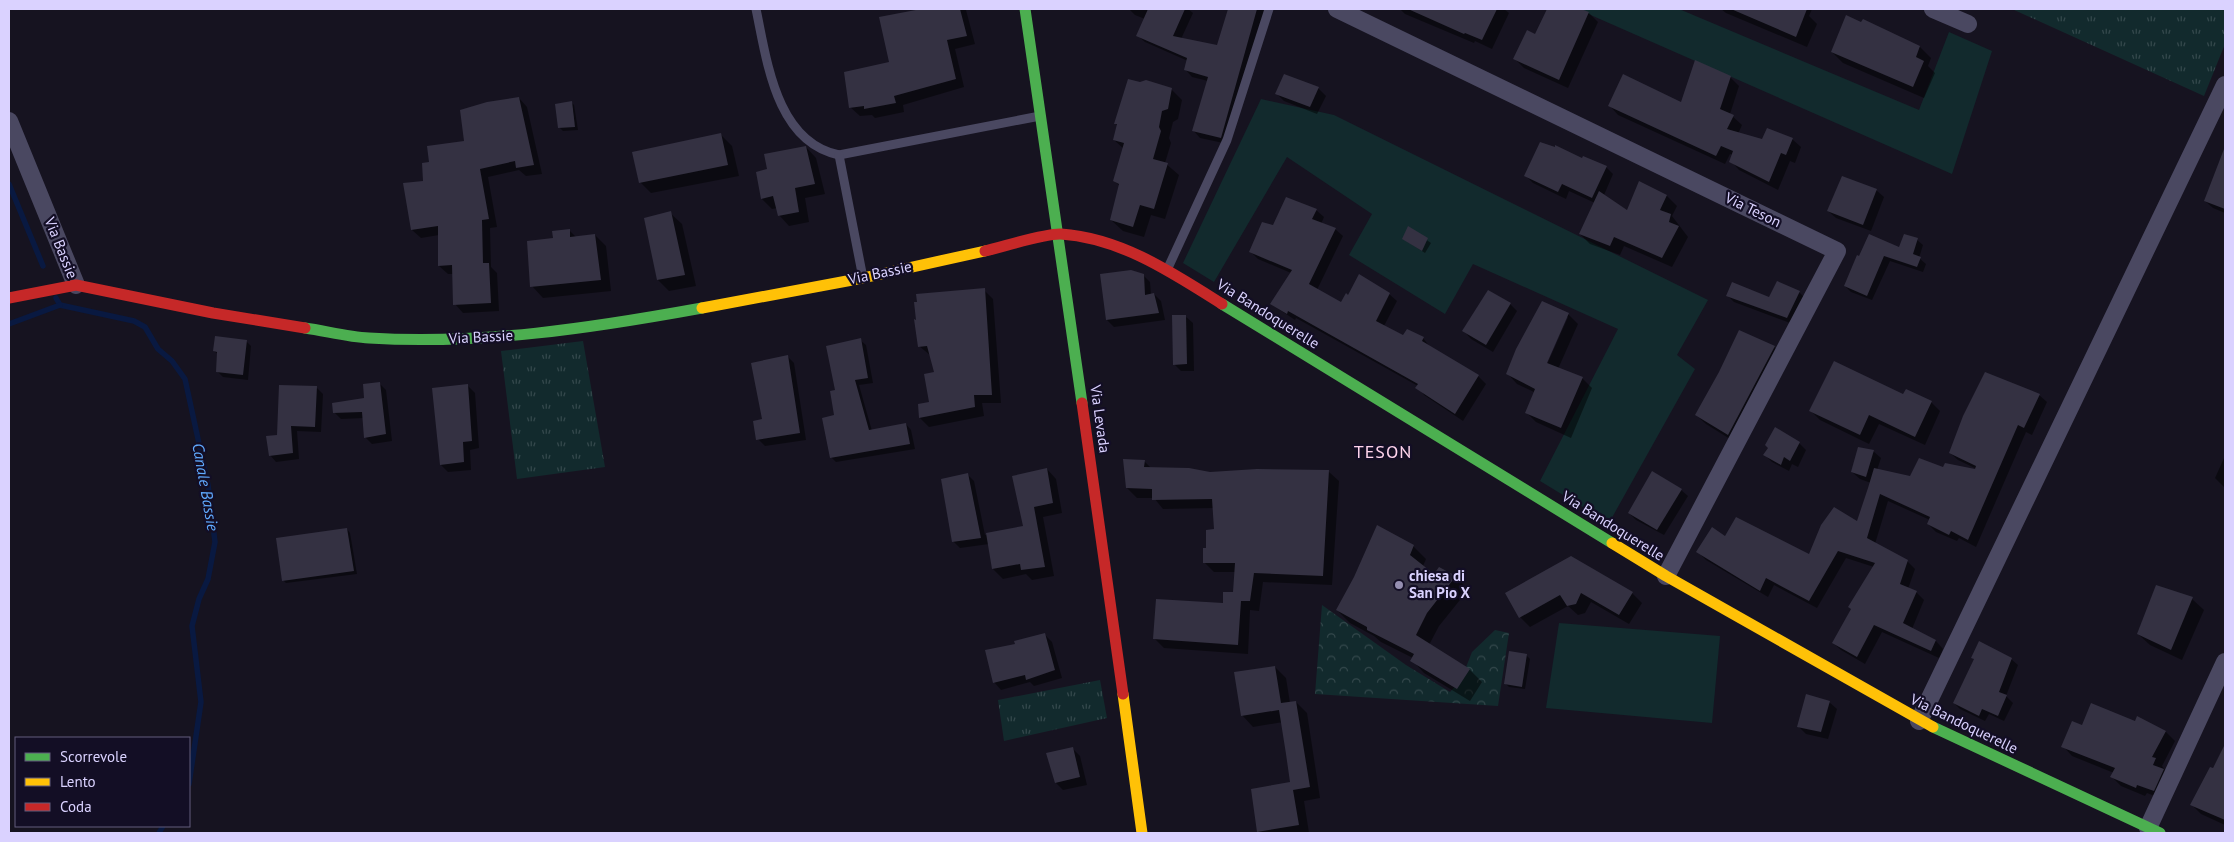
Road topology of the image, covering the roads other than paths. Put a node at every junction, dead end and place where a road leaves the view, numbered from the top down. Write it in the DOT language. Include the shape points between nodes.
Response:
graph roads {
  1 [pos="756,9"];
  2 [pos="1025,9"];
  3 [pos="1269,9"];
  4 [pos="1337,9"];
  5 [pos="1932,9"];
  6 [pos="1968,24"];
  7 [pos="2225,85"];
  8 [pos="1042,116"];
  9 [pos="9,121"];
  10 [pos="839,155"];
  11 [pos="1059,234"];
  12 [pos="1167,270"];
  13 [pos="863,278"];
  14 [pos="76,286"];
  15 [pos="9,298"];
  16 [pos="1666,576"];
  17 [pos="2225,662"];
  18 [pos="1919,721"];
  19 [pos="2154,831"];
  20 [pos="1142,833"];
  1 -- 10 [label="lane" via="772,86 799,134 831,154"];
  2 -- 8 [label="street, Via Levada"];
  3 -- 12 [label="lane" via="1227,140"];
  4 -- 16 [label="street, Via Teson" via="1837,251"];
  5 -- 6 [label="street"];
  7 -- 18 [label="street"];
  8 -- 10 [label="lane"];
  8 -- 11 [label="street, Via Levada"];
  9 -- 14 [label="street, Via Bassie"];
  10 -- 13 [label="lane"];
  11 -- 12 [label="street, Via Bandoquerelle" via="1096,240"];
  11 -- 13 [label="street, Via Bassie"];
  11 -- 20 [label="street, Via Levada"];
  12 -- 16 [label="street, Via Bandoquerelle"];
  13 -- 14 [label="street, Via Bassie" via="623,322 502,337 434,339 368,338 213,313 130,294"];
  14 -- 15 [label="street"];
  16 -- 18 [label="street, Via Bandoquerelle"];
  17 -- 19 [label="street"];
  18 -- 19 [label="street, Via Bandoquerelle"];
}
